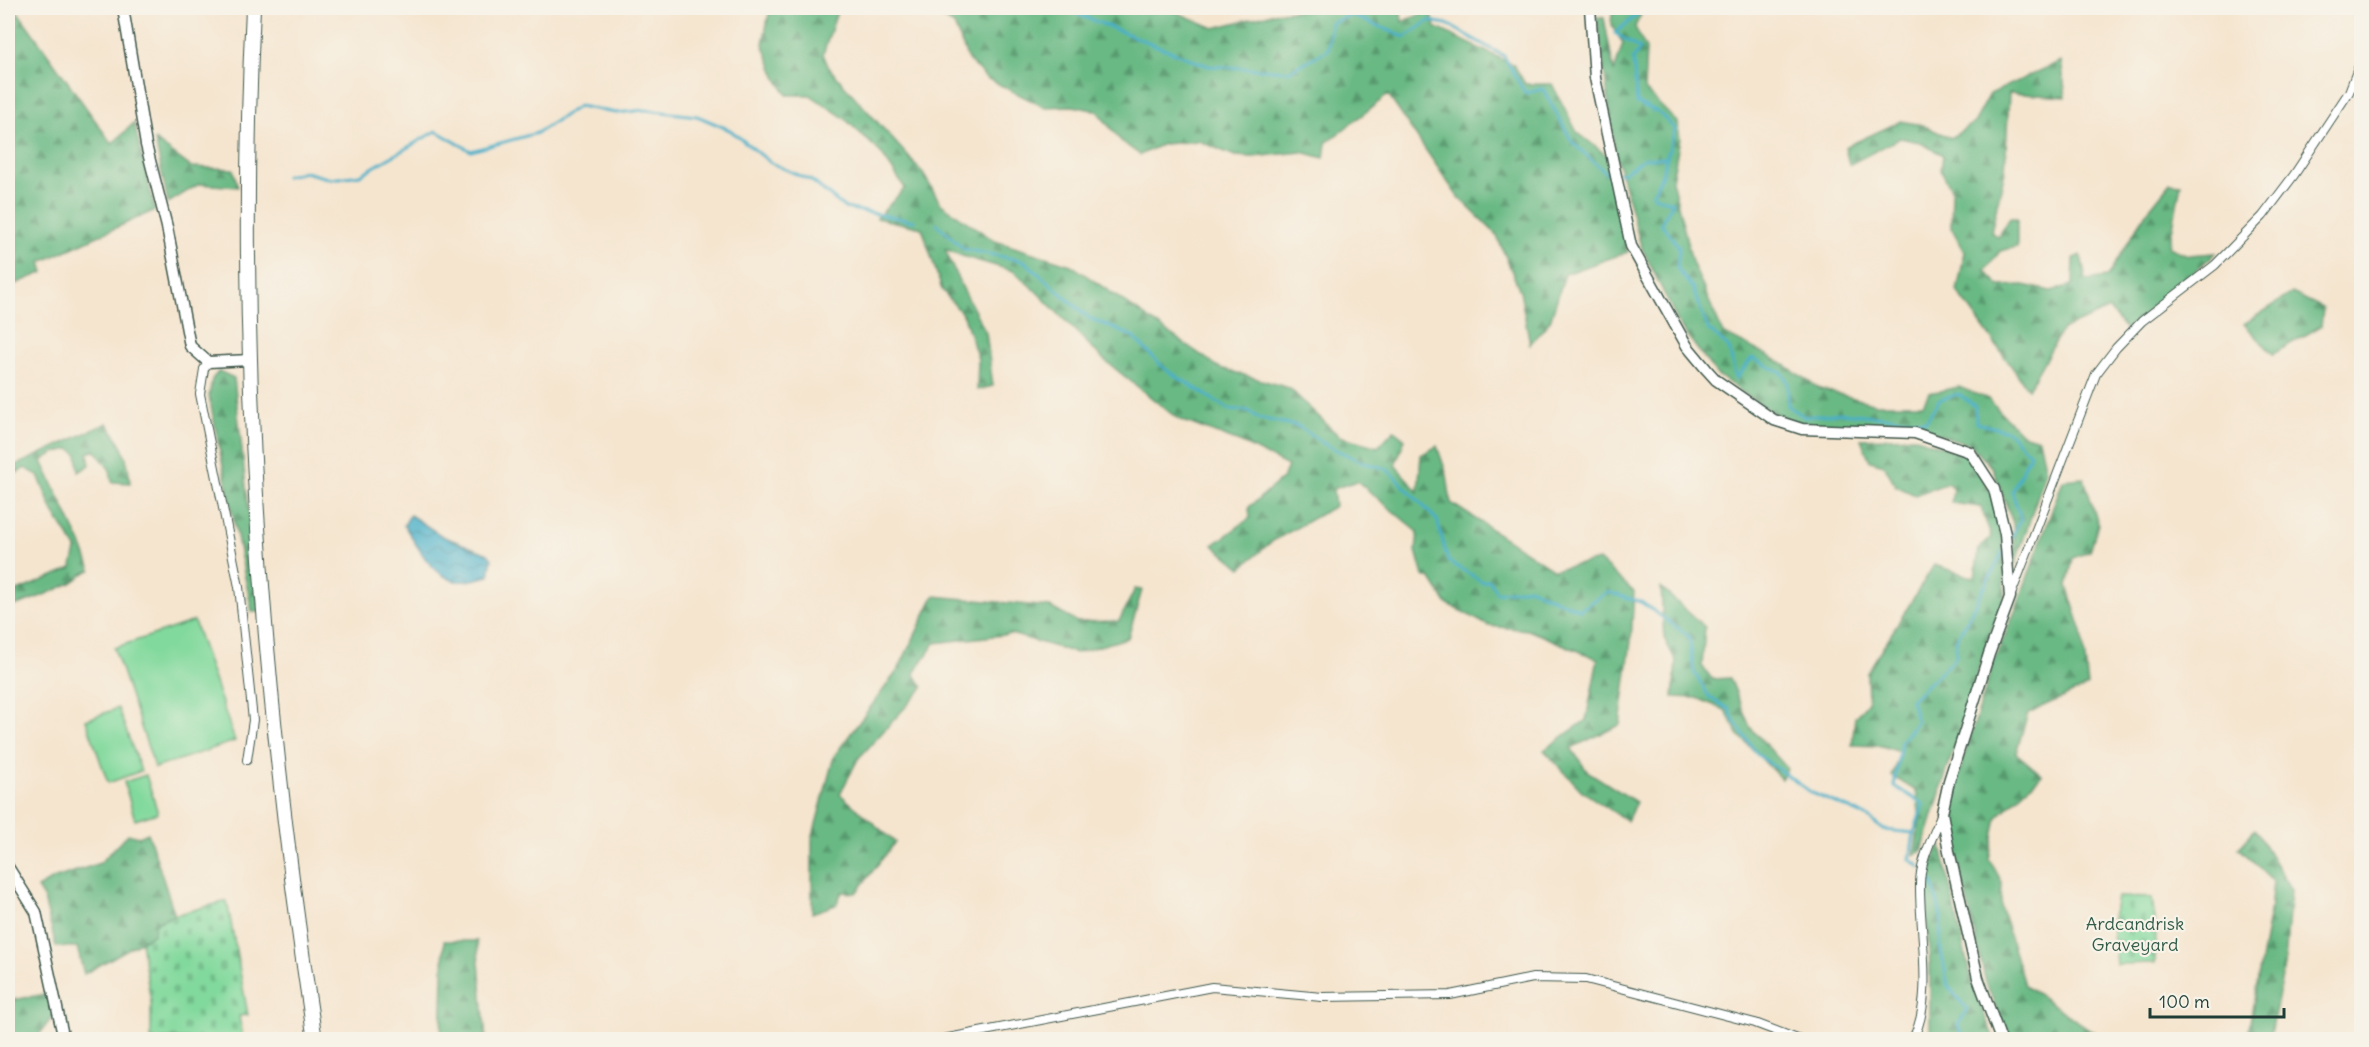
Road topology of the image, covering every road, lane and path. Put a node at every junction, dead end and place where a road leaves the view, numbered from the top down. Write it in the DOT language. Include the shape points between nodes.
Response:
graph roads {
  1 [pos="123,8"];
  2 [pos="253,8"];
  3 [pos="1590,8"];
  4 [pos="2361,58"];
  5 [pos="250,360"];
  6 [pos="208,362"];
  7 [pos="2010,597"];
  8 [pos="247,760"];
  9 [pos="1942,813"];
  10 [pos="8,867"];
  11 [pos="64,1040"];
  12 [pos="315,1040"];
  13 [pos="938,1040"];
  14 [pos="1800,1040"];
  15 [pos="1912,1040"];
  16 [pos="2001,1040"];
  1 -- 6 [label="street" via="146,145 190,346"];
  2 -- 5 [label="highway"];
  3 -- 7 [label="street" via="1595,78 1631,246 1687,346 1716,381 1774,420 1802,429 1915,433 1970,452 1994,489 2005,534"];
  4 -- 7 [label="street" via="2349,92 2263,216 2215,265 2142,321 2096,374"];
  5 -- 6 [label="street"];
  5 -- 12 [label="highway" via="273,704"];
  6 -- 8 [label="street" via="200,394 239,587 253,720"];
  7 -- 9 [label="street"];
  9 -- 15 [label="street" via="1920,881 1924,980 1919,1028"];
  9 -- 16 [label="street" via="1978,978"];
  10 -- 11 [label="street" via="36,912"];
  13 -- 14 [label="street" via="1212,987 1323,997 1450,995 1533,978 1586,980 1755,1023"];
}
